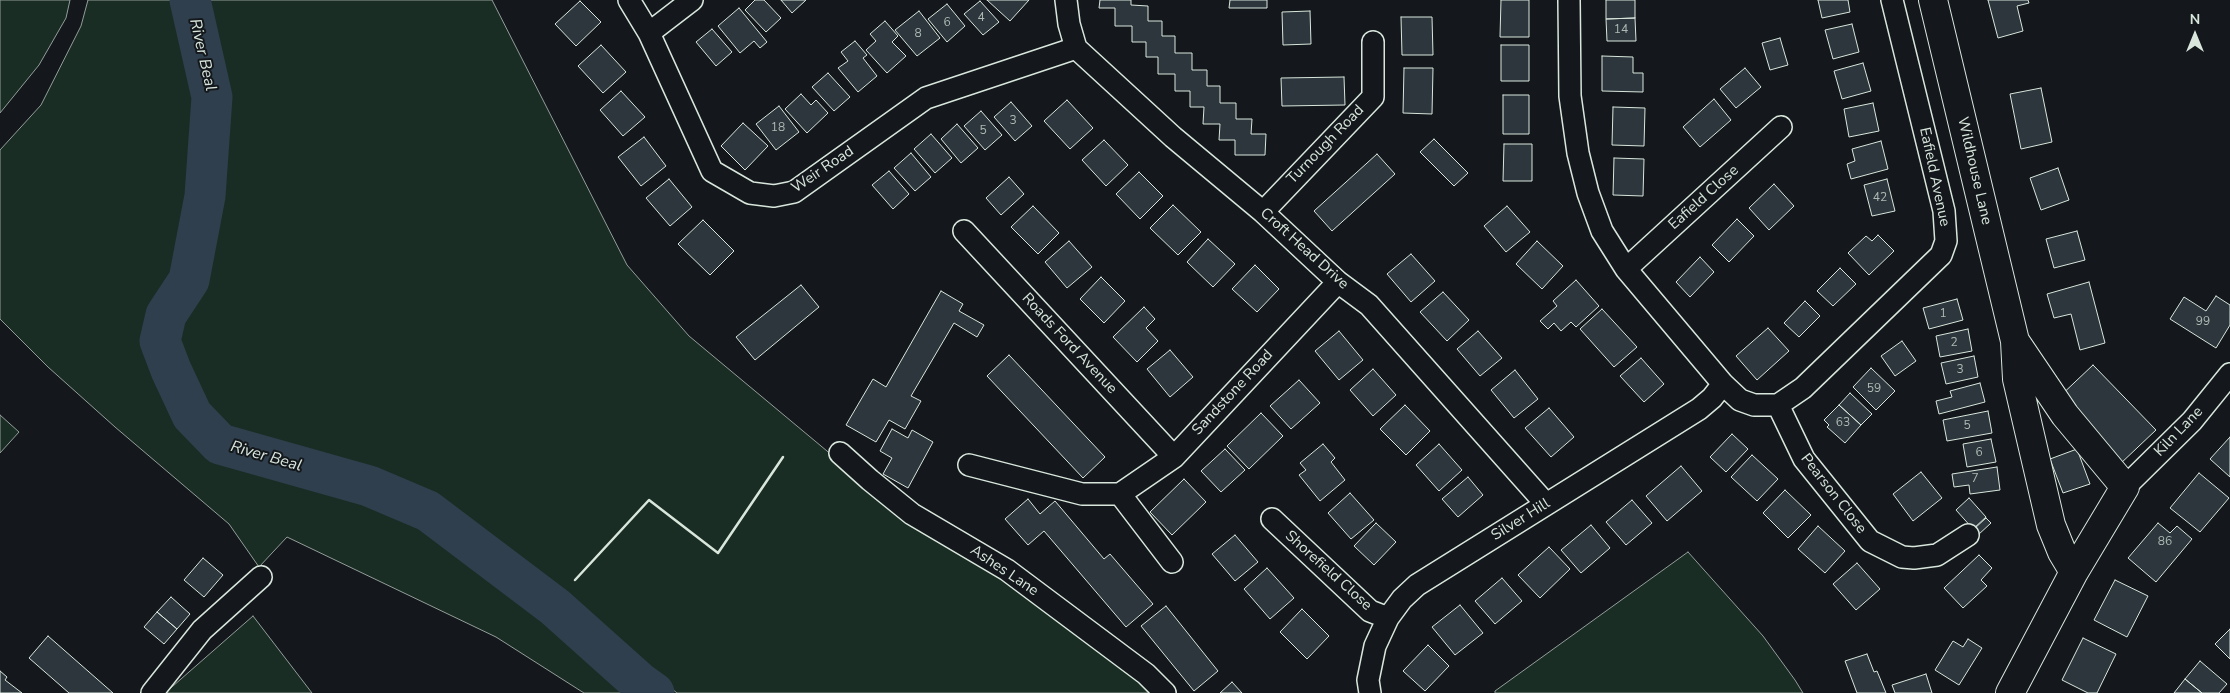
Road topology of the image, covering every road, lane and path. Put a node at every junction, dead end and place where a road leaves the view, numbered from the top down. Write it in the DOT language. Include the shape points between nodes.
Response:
graph roads {
  1 [pos="630,0"];
  2 [pos="692,0"];
  3 [pos="1066,0"];
  4 [pos="1569,0"];
  5 [pos="1892,0"];
  6 [pos="1932,0"];
  7 [pos="649,33"];
  8 [pos="1373,42"];
  9 [pos="1076,48"];
  10 [pos="1782,127"];
  11 [pos="1263,212"];
  12 [pos="964,231"];
  13 [pos="1626,269"];
  14 [pos="1338,282"];
  15 [pos="2015,341"];
  16 [pos="2230,374"];
  17 [pos="1724,384"];
  18 [pos="1778,405"];
  19 [pos="840,453"];
  20 [pos="1174,457"];
  21 [pos="969,465"];
  22 [pos="2125,487"];
  23 [pos="1120,494"];
  24 [pos="1546,504"];
  25 [pos="1272,519"];
  26 [pos="1968,535"];
  27 [pos="1172,562"];
  28 [pos="2074,572"];
  29 [pos="261,577"];
  30 [pos="1388,618"];
  31 [pos="152,693"];
  32 [pos="1165,693"];
  33 [pos="1370,693"];
  34 [pos="2010,693"];
  1 -- 7 [label="street, Weir Road"];
  2 -- 7 [label="street"];
  3 -- 9 [label="street"];
  4 -- 13 [label="street" via="1570,96 1578,153 1602,231"];
  5 -- 18 [label="street, Eafield Avenue" via="1944,211 1946,241 1941,255 1804,388"];
  6 -- 15 [label="main road, Wildhouse Lane"];
  7 -- 9 [label="street, Weir Road" via="712,171 750,193 774,196 794,192 926,98"];
  8 -- 11 [label="street, Turnough Road" via="1373,97"];
  9 -- 11 [label="street, Croft Head Drive" via="1173,137"];
  10 -- 13 [label="street, Eafield Close"];
  11 -- 14 [label="street, Croft Head Drive"];
  12 -- 20 [label="street, Roads Ford Avenue"];
  13 -- 17 [label="street"];
  14 -- 20 [label="street, Sandstone Road"];
  14 -- 24 [label="street, Croft Head Drive" via="1369,305"];
  15 -- 22 [label="main road, Wildhouse Lane" via="2065,415"];
  15 -- 28 [label="main road, Wildhouse Lane" via="2017,379 2051,525"];
  16 -- 22 [label="street, Kiln Lane" via="2192,421"];
  17 -- 18 [label="street" via="1747,403"];
  17 -- 24 [label="street, Silver Hill" via="1699,409"];
  18 -- 26 [label="street, Pearson Close" via="1804,459 1870,541 1902,557 1914,558 1937,555"];
  19 -- 32 [label="street, Ashes Lane" via="912,514 1007,570 1146,674"];
  20 -- 23 [label="street, Sandstone Road"];
  21 -- 23 [label="street" via="1082,494"];
  22 -- 28 [label="main road"];
  23 -- 27 [label="street"];
  24 -- 30 [label="street, Silver Hill" via="1417,585 1402,598"];
  25 -- 30 [label="street, Shorefield Close" via="1370,610"];
  28 -- 34 [label="main road"];
  29 -- 31 [label="street" via="202,630"];
  30 -- 33 [label="street, Silver Hill" via="1370,661"];
}
